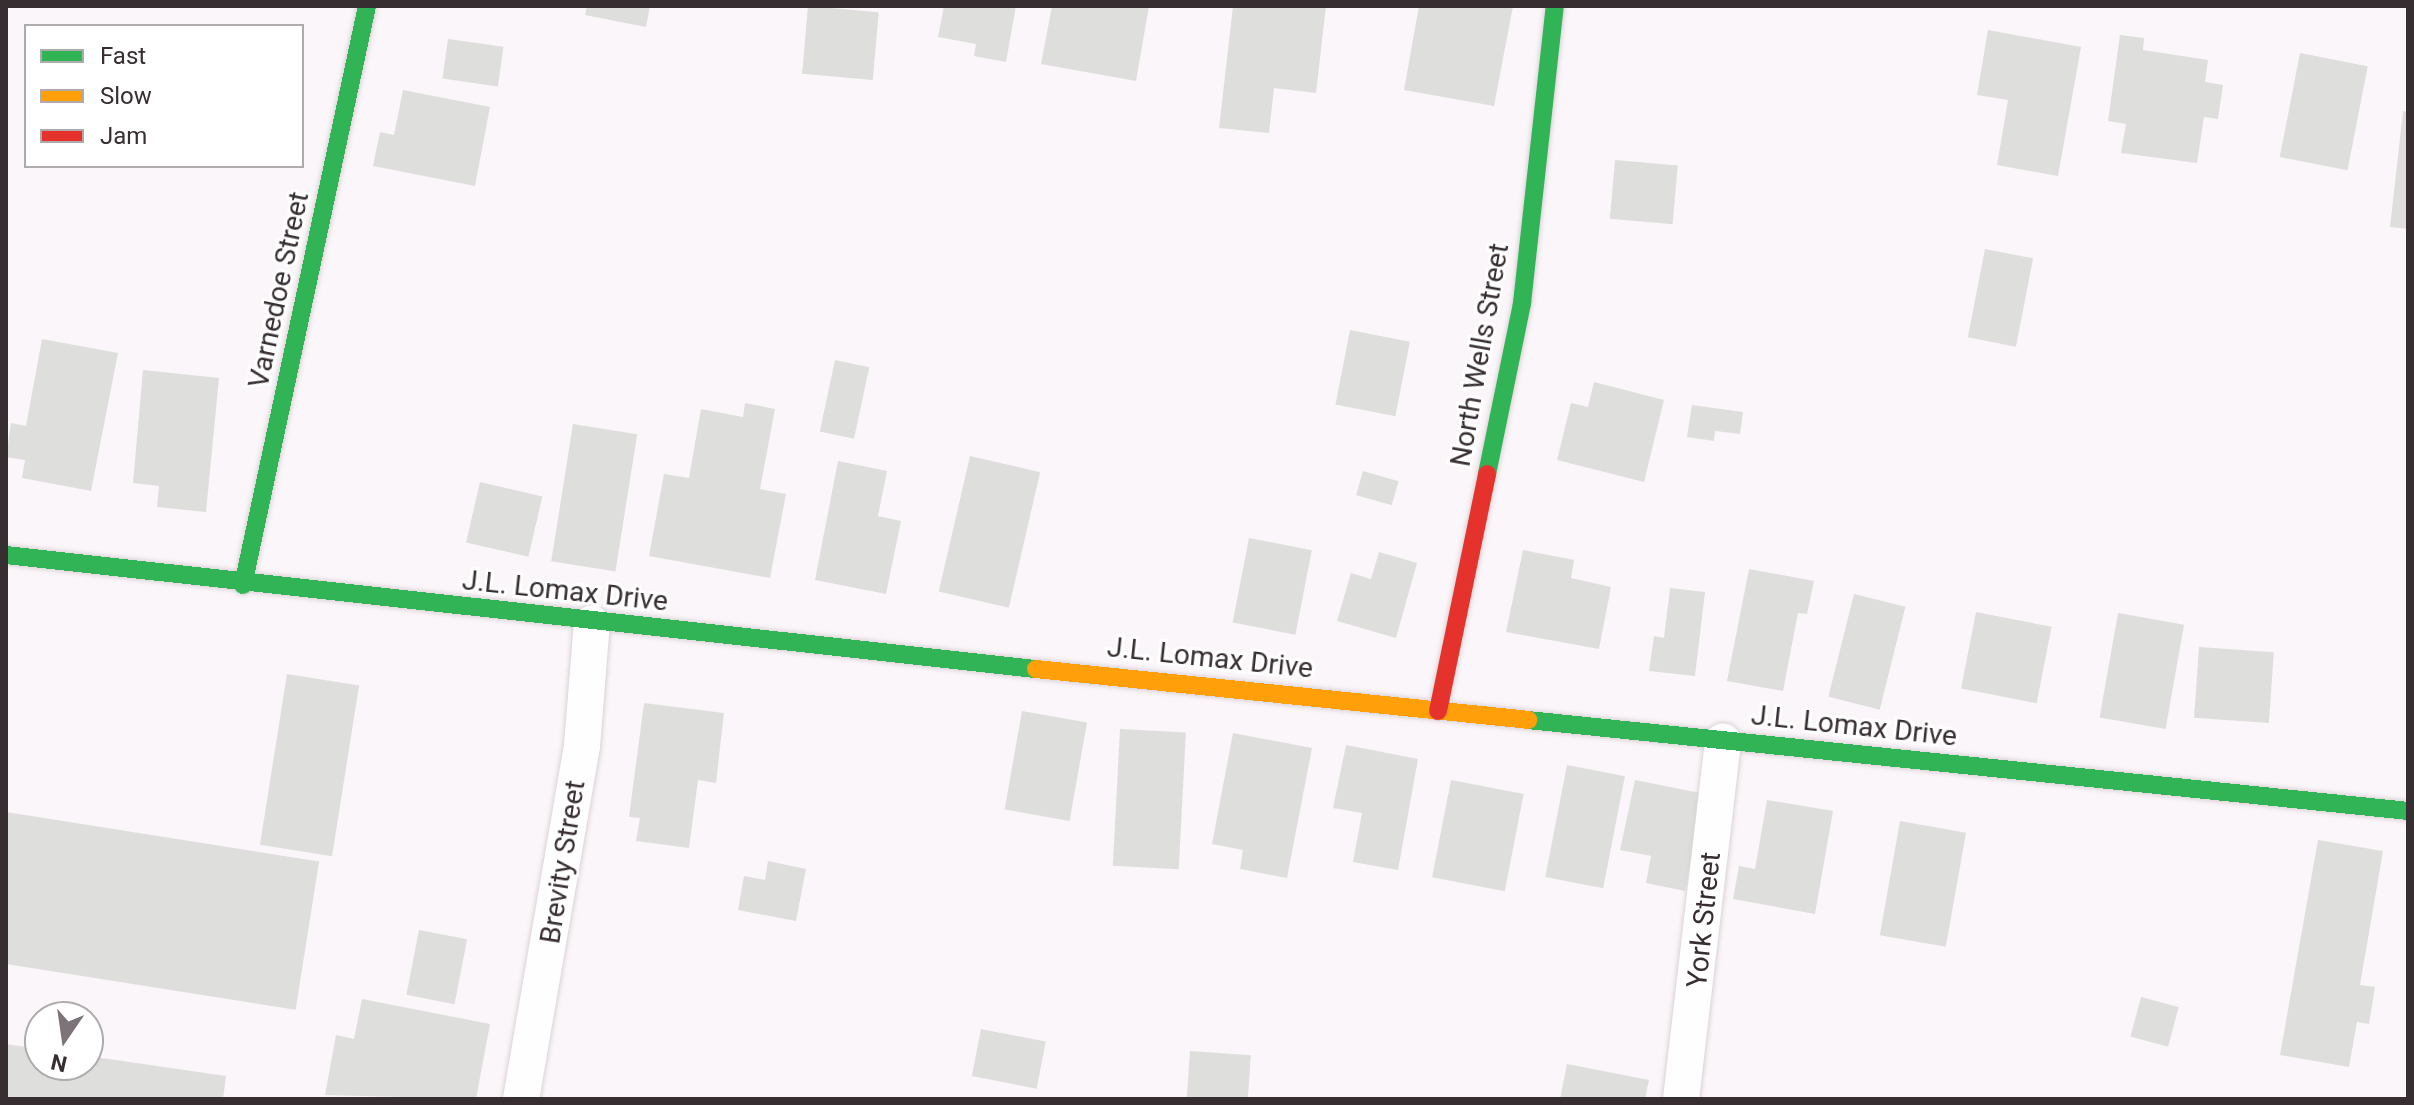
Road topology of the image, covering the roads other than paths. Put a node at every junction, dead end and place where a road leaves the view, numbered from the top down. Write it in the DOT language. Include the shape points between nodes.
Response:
graph roads {
  1 [pos="367,6"];
  2 [pos="1555,6"];
  3 [pos="6,555"];
  4 [pos="243,585"];
  5 [pos="592,623"];
  6 [pos="1438,711"];
  7 [pos="1723,741"];
  8 [pos="2408,811"];
  9 [pos="521,1099"];
  10 [pos="1681,1099"];
  1 -- 4 [label="street, Varnedoe Street"];
  2 -- 6 [label="street, North Wells Street" via="1522,303"];
  3 -- 4 [label="street, J.L. Lomax Drive"];
  4 -- 5 [label="street, J.L. Lomax Drive"];
  5 -- 6 [label="street, J.L. Lomax Drive"];
  5 -- 9 [label="street, Brevity Street" via="582,746"];
  6 -- 7 [label="street, J.L. Lomax Drive"];
  7 -- 8 [label="street, J.L. Lomax Drive"];
  7 -- 10 [label="street, York Street"];
}
